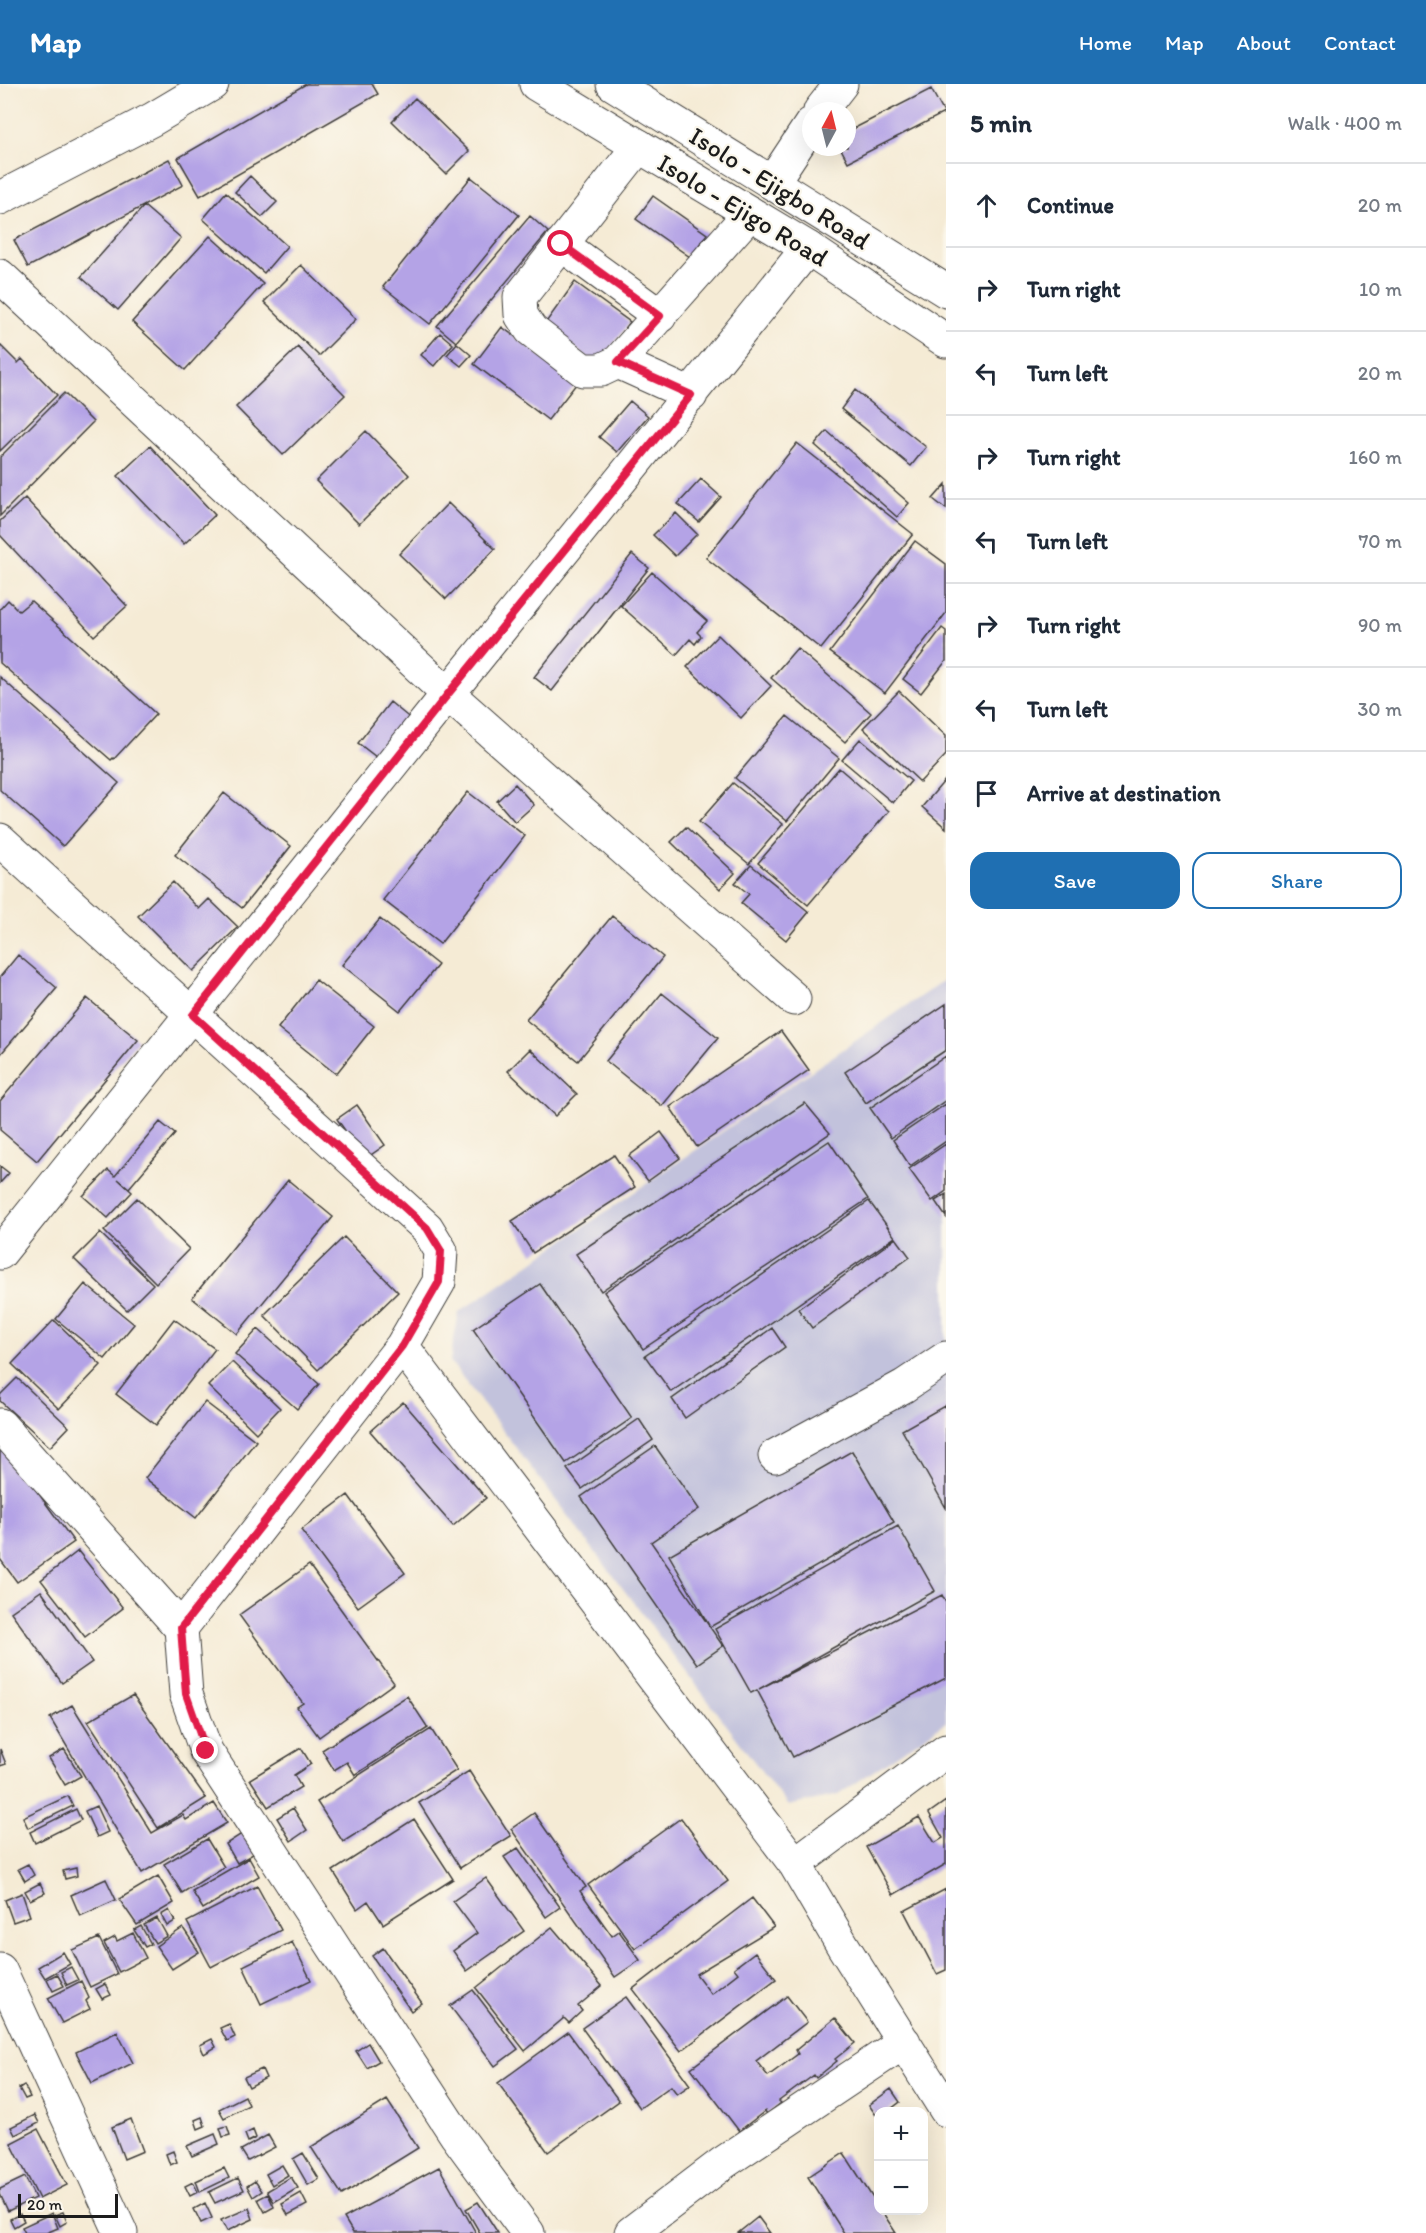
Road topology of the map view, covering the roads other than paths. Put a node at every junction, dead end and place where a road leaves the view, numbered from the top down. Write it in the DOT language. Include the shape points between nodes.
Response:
graph roads {
  1 [pos="212,84"];
  2 [pos="536,84"];
  3 [pos="614,84"];
  4 [pos="841,84"];
  5 [pos="827,102"];
  6 [pos="802,138"];
  7 [pos="639,146"];
  8 [pos="772,183"];
  9 [pos="0,198"];
  10 [pos="750,213"];
  11 [pos="561,244"];
  12 [pos="808,248"];
  13 [pos="0,276"];
  14 [pos="946,291"];
  15 [pos="660,316"];
  16 [pos="946,341"];
  17 [pos="618,362"];
  18 [pos="691,395"];
  19 [pos="448,694"];
  20 [pos="0,840"];
  21 [pos="794,999"];
  22 [pos="193,1015"];
  23 [pos="0,1253"];
  24 [pos="402,1346"];
  25 [pos="946,1358"];
  26 [pos="0,1425"];
  27 [pos="775,1456"];
  28 [pos="181,1628"];
  29 [pos="946,1751"];
  30 [pos="795,1864"];
  31 [pos="0,1970"];
  32 [pos="904,2042"];
  33 [pos="946,2110"];
  34 [pos="122,2233"];
  35 [pos="528,2233"];
  36 [pos="631,2233"];
  1 -- 9 [label="street"];
  2 -- 7 [label="street, Isolo - Ejigo Road"];
  3 -- 8 [label="street, Isolo - Ejigbo Road"];
  4 -- 5 [label="street"];
  6 -- 8 [label="street"];
  7 -- 10 [label="street, Isolo - Ejigo Road"];
  7 -- 11 [label="street"];
  8 -- 14 [label="street, Isolo - Ejigbo Road"];
  10 -- 12 [label="street, Isolo - Ejigo Road"];
  10 -- 15 [label="street"];
  11 -- 15 [label="street"];
  11 -- 17 [label="street" via="520,297 521,315 531,330 583,370 601,370"];
  12 -- 16 [label="street, Isolo - Ejigo Road"];
  12 -- 18 [label="street"];
  13 -- 19 [label="street"];
  15 -- 17 [label="street"];
  17 -- 18 [label="street"];
  18 -- 19 [label="street"];
  19 -- 21 [label="street"];
  19 -- 22 [label="street"];
  20 -- 22 [label="street"];
  22 -- 23 [label="street"];
  22 -- 24 [label="street" via="427,1228 441,1251 439,1282"];
  24 -- 28 [label="street"];
  24 -- 30 [label="street"];
  25 -- 27 [label="street" via="904,1386"];
  26 -- 28 [label="street"];
  28 -- 35 [label="street" via="186,1694 206,1751 456,2135"];
  29 -- 30 [label="street"];
  30 -- 32 [label="street"];
  31 -- 34 [label="street"];
  32 -- 33 [label="street"];
  32 -- 36 [label="street" via="723,2163"];
}
